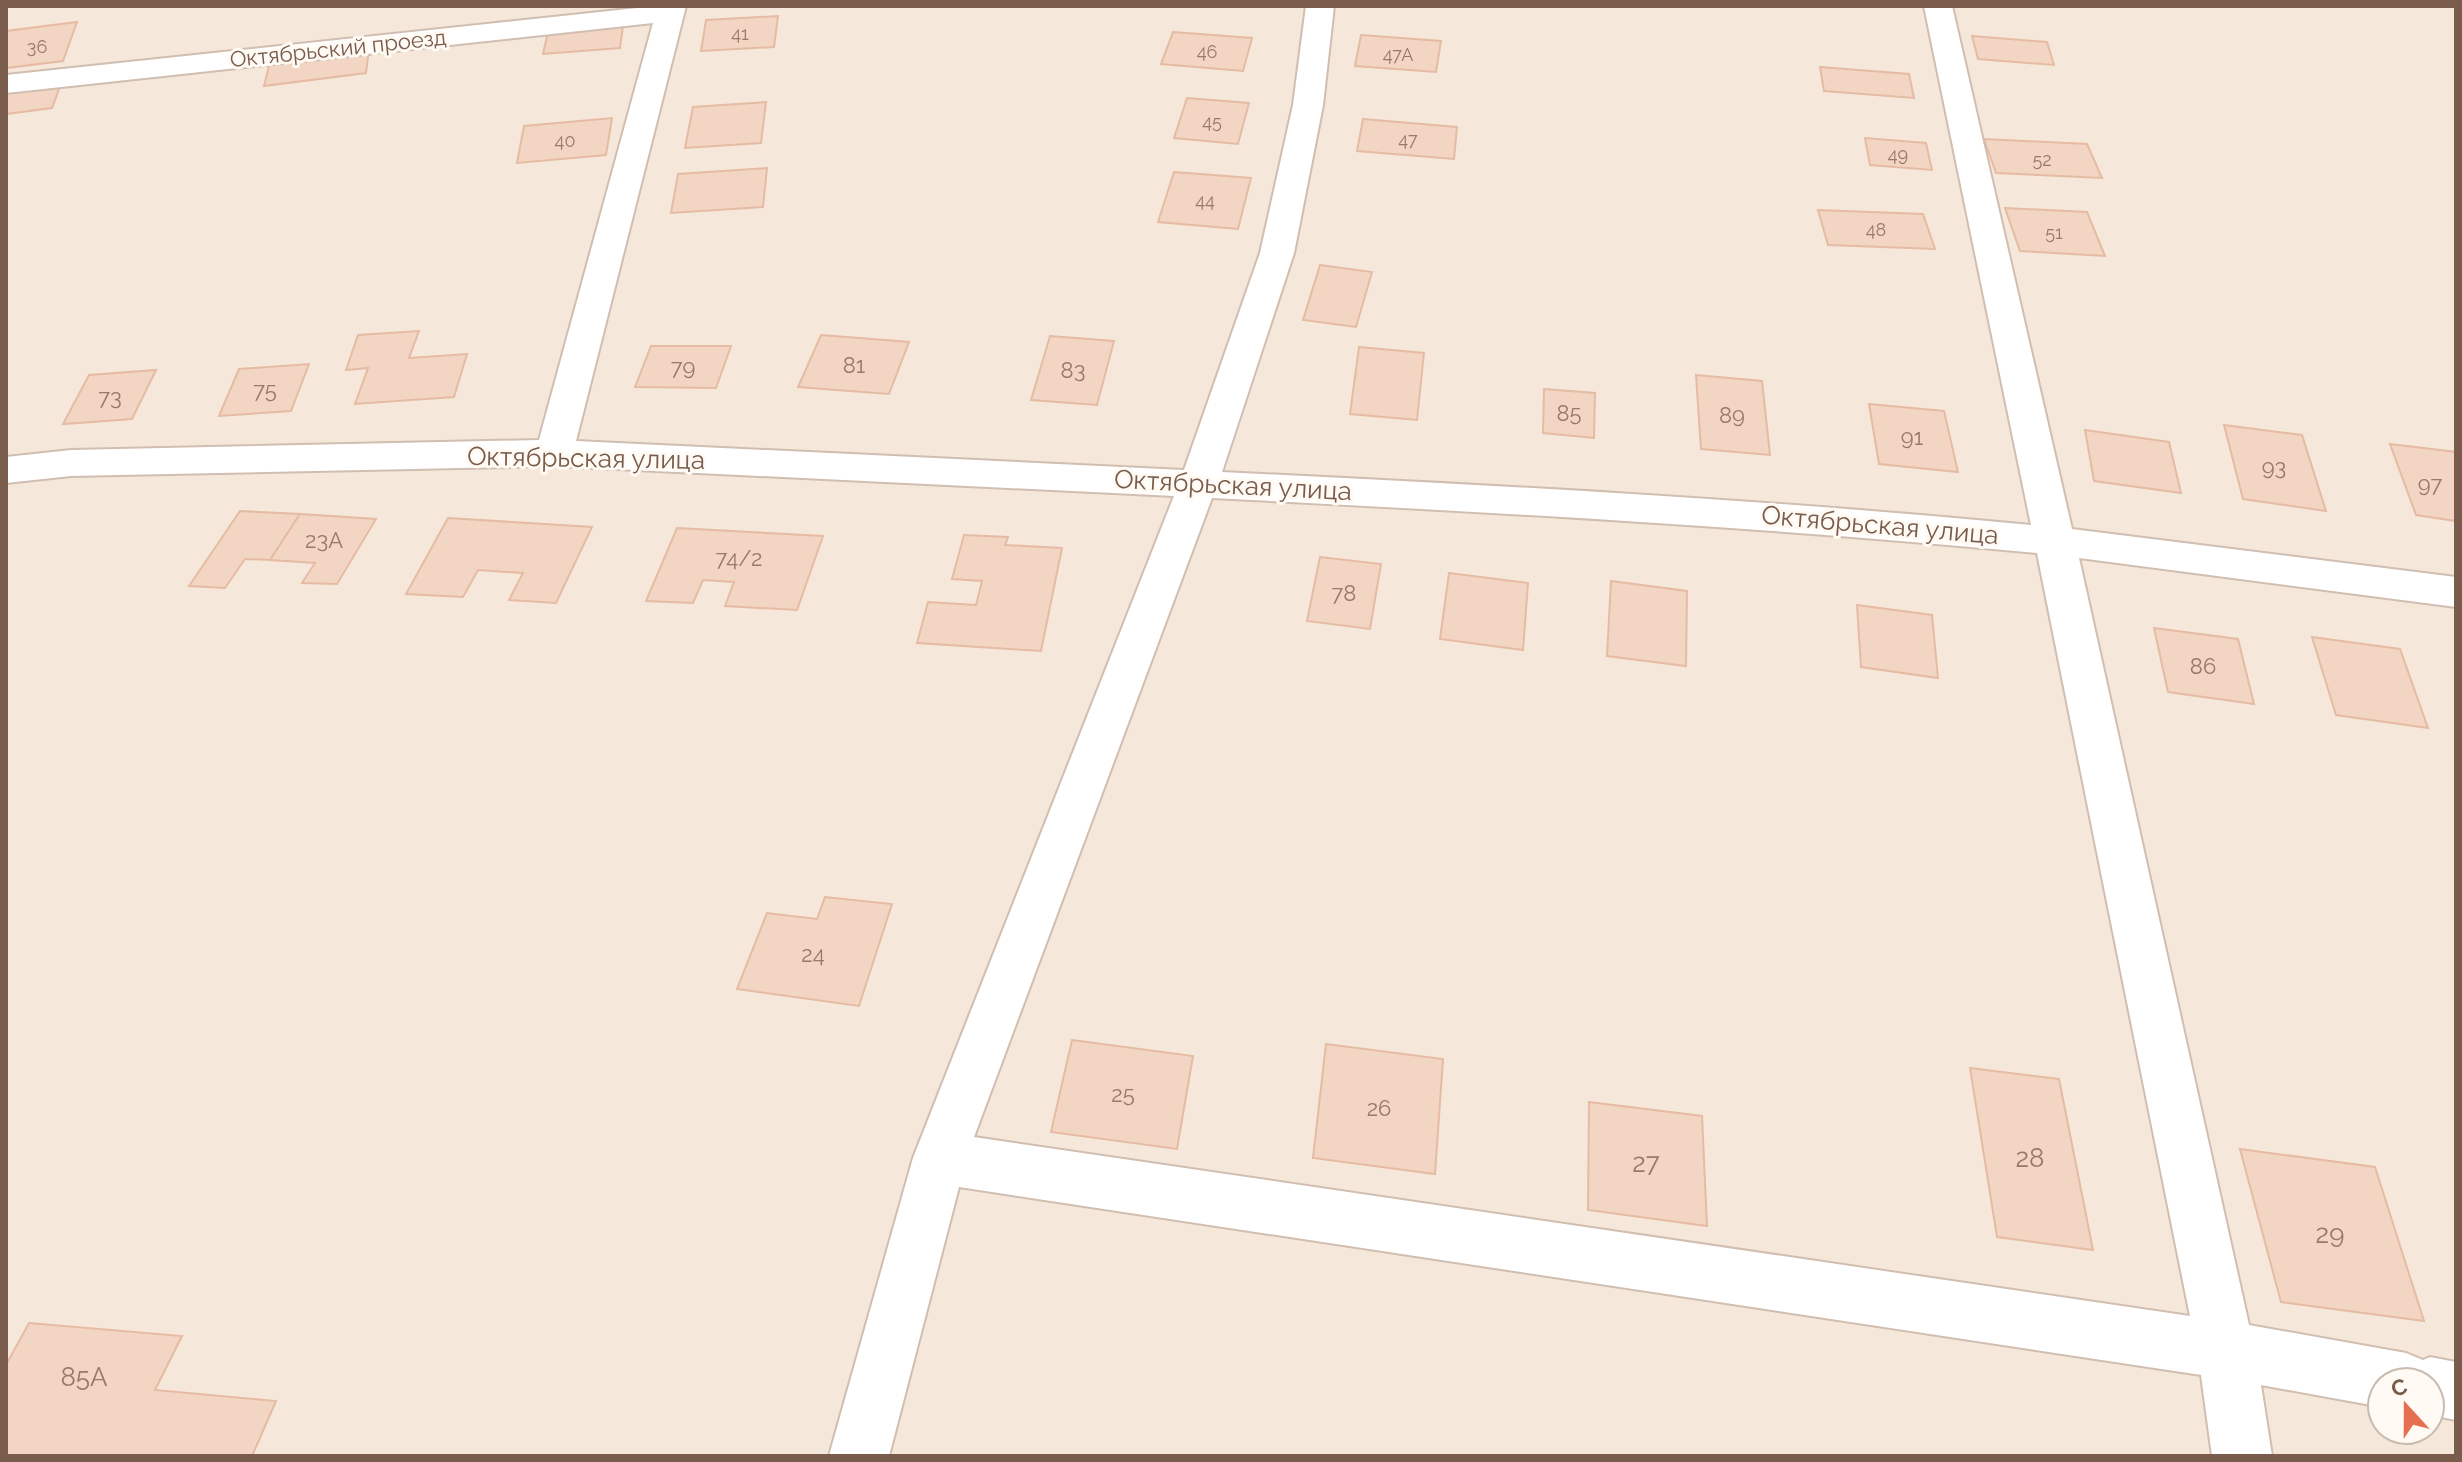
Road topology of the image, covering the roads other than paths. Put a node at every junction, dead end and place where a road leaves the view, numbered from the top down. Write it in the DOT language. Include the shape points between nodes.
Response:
graph roads {
  1 [pos="1320,6"];
  2 [pos="1938,6"];
  3 [pos="671,10"];
  4 [pos="6,84"];
  5 [pos="554,453"];
  6 [pos="6,470"];
  7 [pos="1199,482"];
  8 [pos="2055,541"];
  9 [pos="2456,592"];
  10 [pos="940,1158"];
  11 [pos="2226,1350"];
  12 [pos="2366,1375"];
  13 [pos="859,1456"];
  14 [pos="2242,1456"];
  1 -- 7 [label="street" via="1308,105 1277,253"];
  2 -- 8 [label="street"];
  3 -- 4 [label="street, Октябрьский проезд"];
  3 -- 5 [label="street"];
  5 -- 6 [label="street, Октябрьская улица" via="71,463"];
  5 -- 7 [label="street, Октябрьская улица"];
  7 -- 8 [label="street, Октябрьская улица" via="1811,518"];
  7 -- 10 [label="street"];
  8 -- 9 [label="street, Октябрьская улица"];
  8 -- 11 [label="street"];
  10 -- 11 [label="street"];
  10 -- 13 [label="street"];
  11 -- 12 [label="street"];
  11 -- 14 [label="street"];
}
